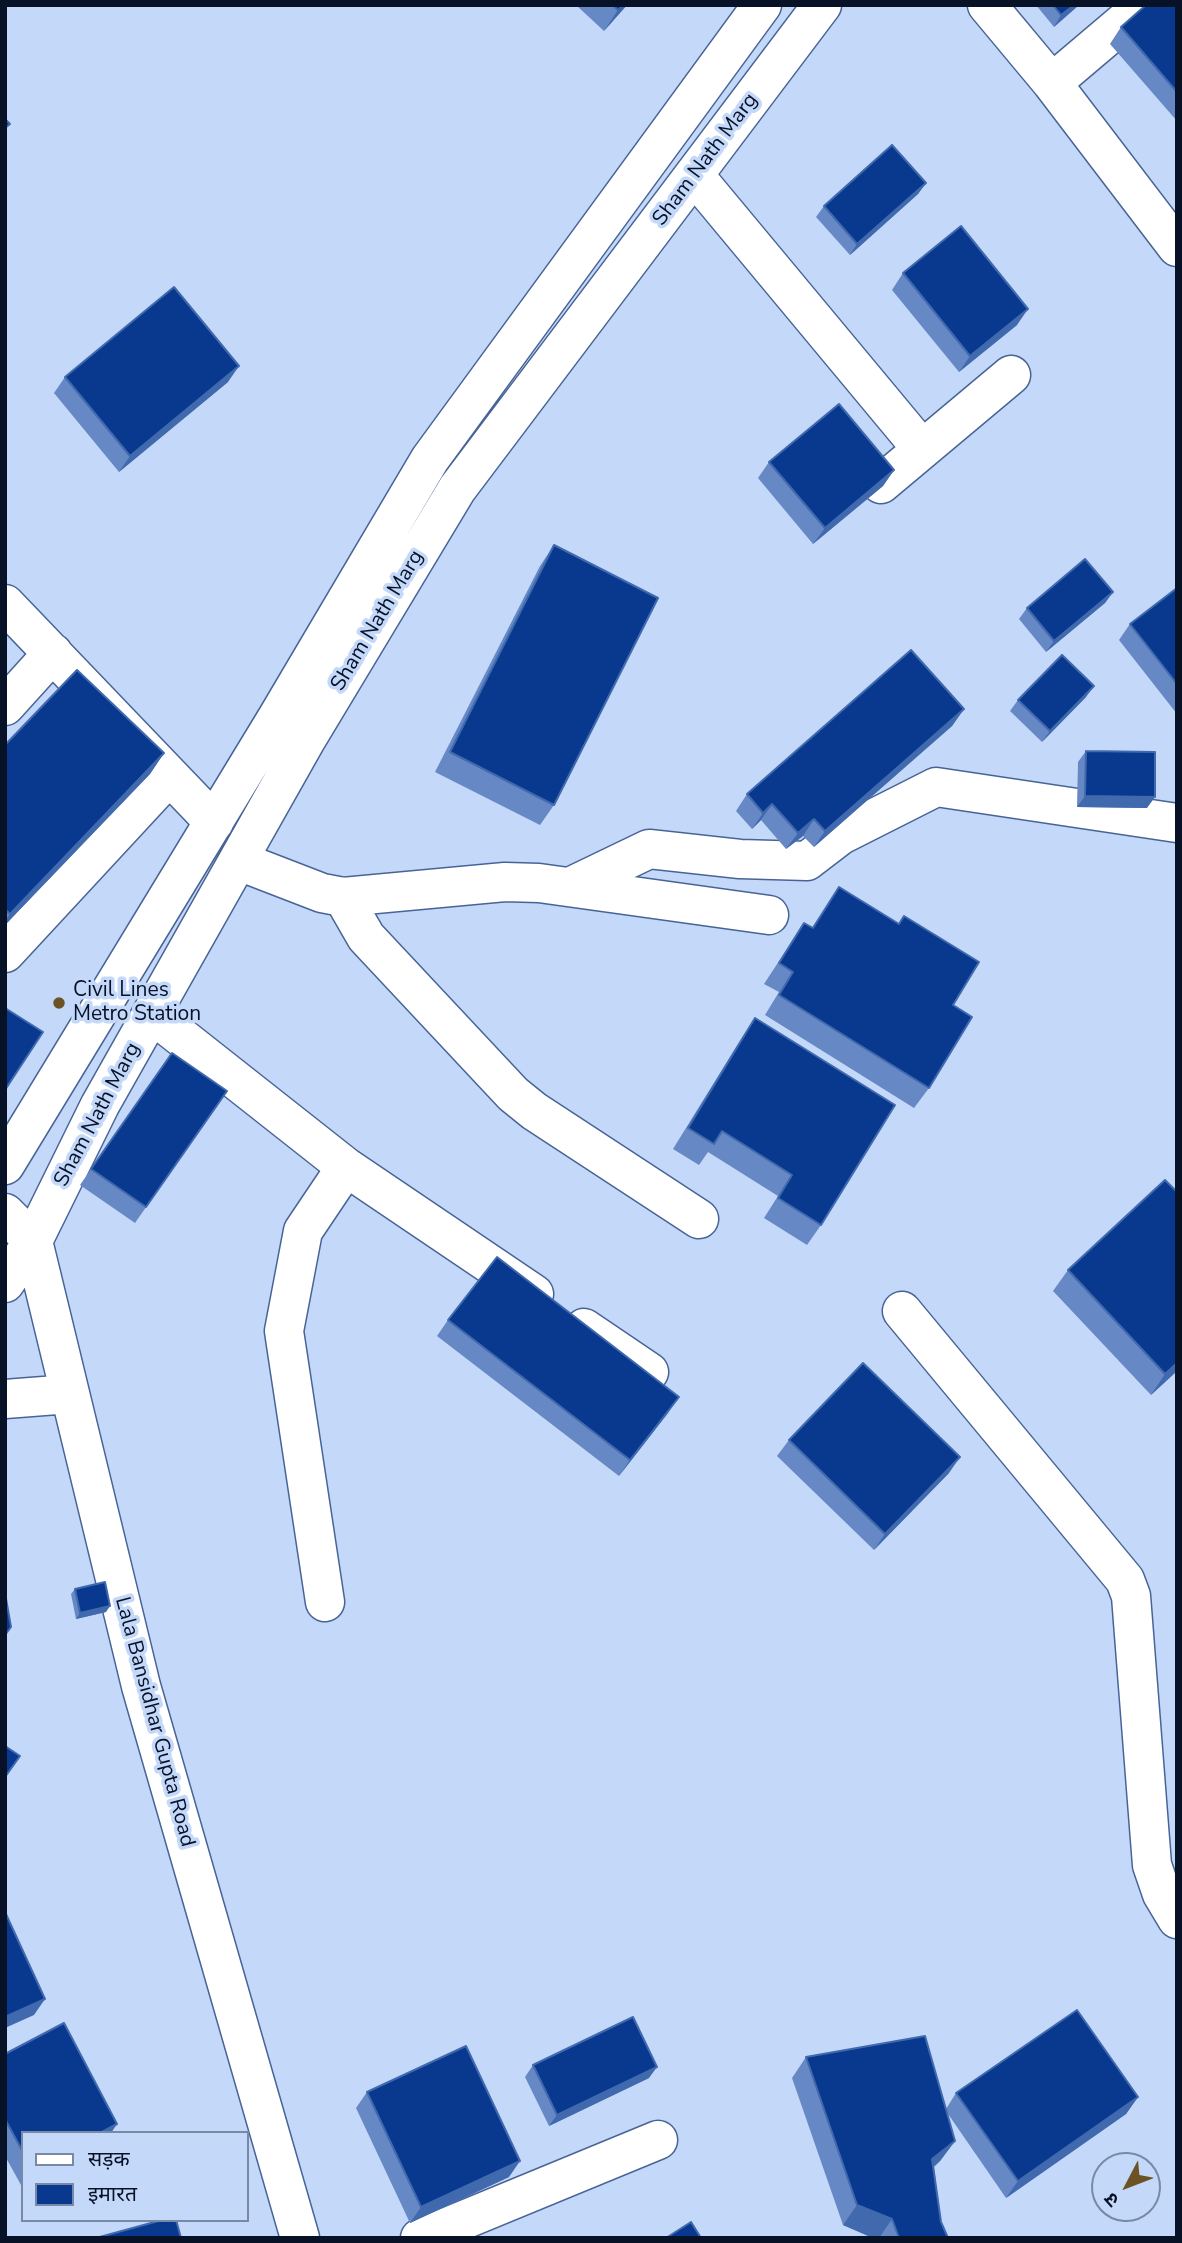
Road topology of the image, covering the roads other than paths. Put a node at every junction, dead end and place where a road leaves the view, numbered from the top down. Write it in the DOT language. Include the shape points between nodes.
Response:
graph roads {
  1 [pos="762,5"];
  2 [pos="822,5"];
  3 [pos="987,5"];
  4 [pos="1144,5"];
  5 [pos="1052,83"];
  6 [pos="694,175"];
  7 [pos="1177,247"];
  8 [pos="1011,375"];
  9 [pos="922,449"];
  10 [pos="881,484"];
  11 [pos="5,604"];
  12 [pos="53,653"];
  13 [pos="5,706"];
  14 [pos="169,776"];
  15 [pos="214,822"];
  16 [pos="1177,824"];
  17 [pos="239,860"];
  18 [pos="572,886"];
  19 [pos="343,897"];
  20 [pos="769,915"];
  21 [pos="5,953"];
  22 [pos="152,1014"];
  23 [pos="5,1165"];
  24 [pos="346,1167"];
  25 [pos="5,1213"];
  26 [pos="699,1219"];
  27 [pos="33,1241"];
  28 [pos="5,1283"];
  29 [pos="902,1311"];
  30 [pos="649,1372"];
  31 [pos="71,1394"];
  32 [pos="5,1399"];
  33 [pos="325,1602"];
  34 [pos="1177,1919"];
  35 [pos="659,2140"];
  36 [pos="300,2238"];
  37 [pos="420,2238"];
  1 -- 15 [label="street, Sham Nath Marg" via="430,459"];
  2 -- 6 [label="street, Sham Nath Marg"];
  3 -- 5 [label="street"];
  4 -- 5 [label="street"];
  5 -- 7 [label="street"];
  6 -- 9 [label="street"];
  6 -- 17 [label="street, Sham Nath Marg" via="457,489"];
  8 -- 9 [label="street"];
  9 -- 10 [label="street"];
  11 -- 12 [label="street"];
  12 -- 13 [label="street"];
  12 -- 14 [label="street"];
  14 -- 15 [label="street"];
  14 -- 21 [label="street"];
  15 -- 23 [label="street, Sham Nath Marg"];
  16 -- 18 [label="street" via="936,787 841,835 807,861 649,849"];
  17 -- 19 [label="street"];
  17 -- 22 [label="street, Sham Nath Marg"];
  18 -- 19 [label="street" via="505,882"];
  18 -- 20 [label="street"];
  19 -- 26 [label="street" via="366,937 513,1094"];
  22 -- 24 [label="street"];
  22 -- 27 [label="street, Sham Nath Marg" via="100,1105"];
  24 -- 30 [label="street"];
  24 -- 33 [label="street" via="303,1231 284,1331"];
  25 -- 27 [label="street"];
  27 -- 28 [label="street, Sham Nath Marg"];
  27 -- 31 [label="street, Lala Bansidhar Gupta Road"];
  29 -- 34 [label="street" via="1125,1580 1131,1596 1152,1866"];
  31 -- 32 [label="street"];
  31 -- 36 [label="street, Lala Bansidhar Gupta Road" via="141,1686"];
  35 -- 37 [label="street"];
}
